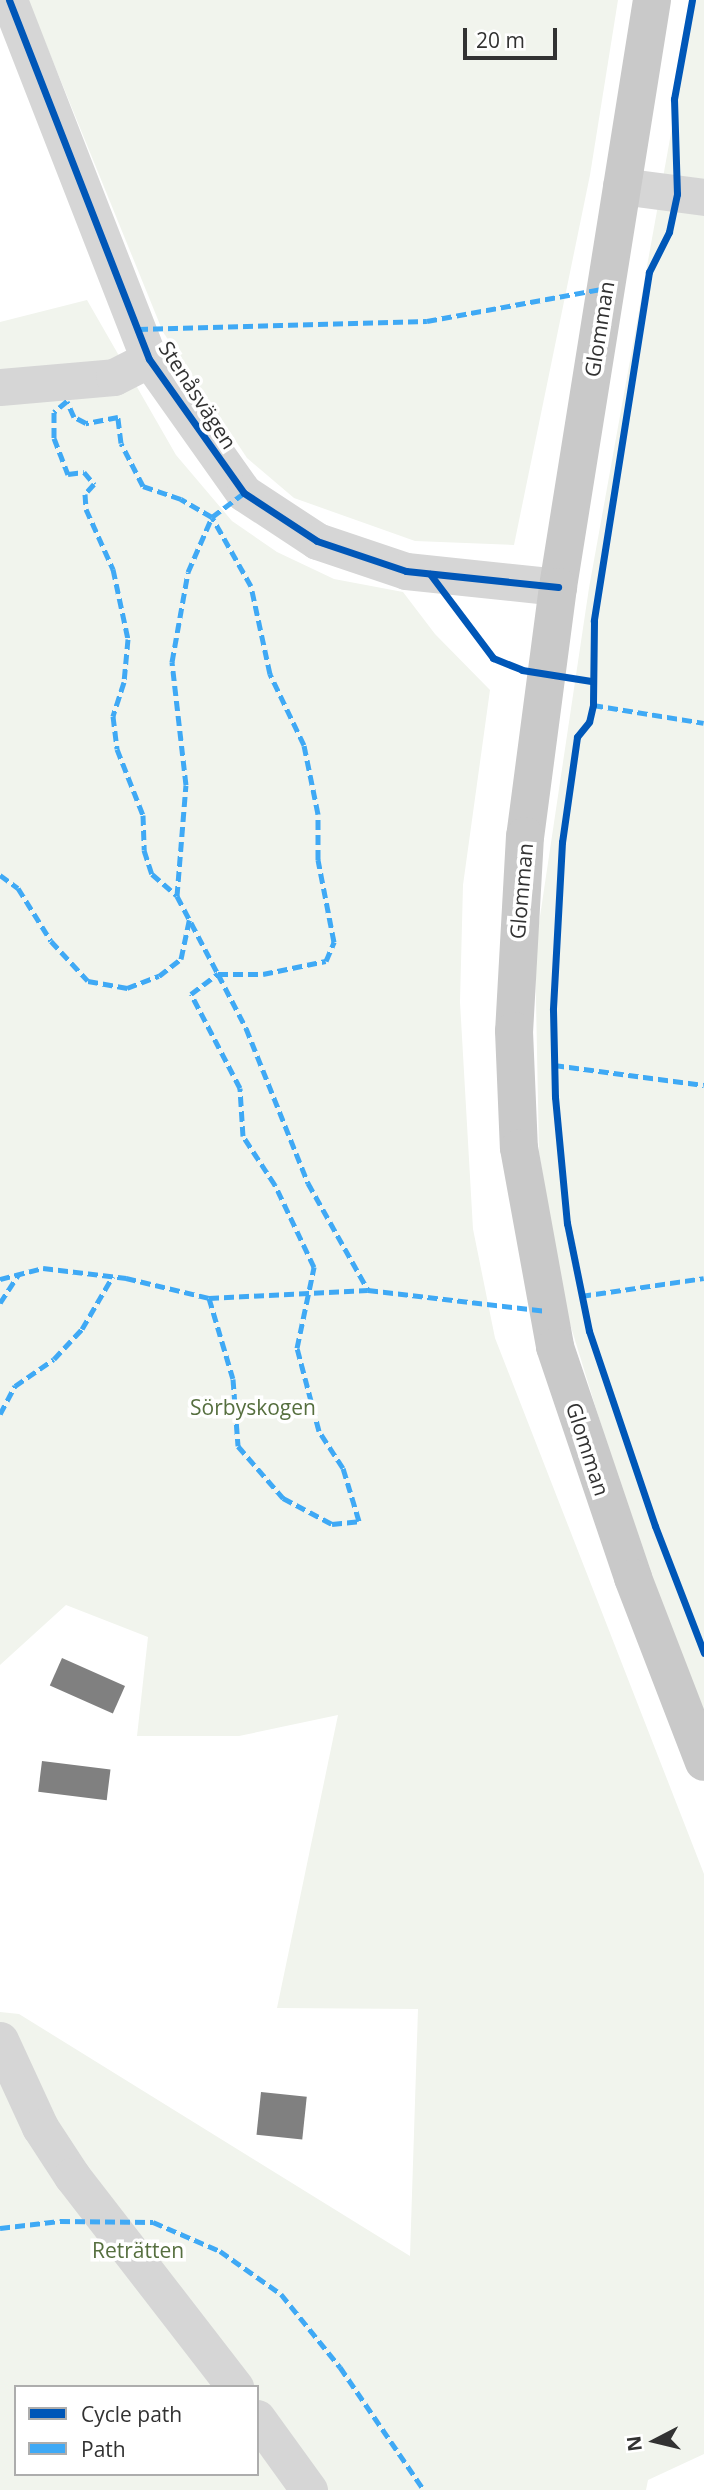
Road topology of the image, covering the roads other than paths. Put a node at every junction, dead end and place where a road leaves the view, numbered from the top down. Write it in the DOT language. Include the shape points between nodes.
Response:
graph roads {
  1 [pos="9,0"];
  2 [pos="652,0"];
  3 [pos="621,186"];
  4 [pos="704,197"];
  5 [pos="149,359"];
  6 [pos="0,387"];
  7 [pos="558,587"];
  8 [pos="704,1762"];
  9 [pos="0,2040"];
  10 [pos="233,2385"];
  11 [pos="259,2421"];
  12 [pos="309,2490"];
  1 -- 5 [label="street, Stenåsvägen"];
  2 -- 3 [label="main road, Glomman"];
  3 -- 4 [label="street"];
  3 -- 7 [label="main road, Glomman"];
  5 -- 6 [label="street" via="114,377"];
  5 -- 7 [label="street, Stenåsvägen" via="244,493 317,541 406,571"];
  7 -- 8 [label="main road, Glomman" via="525,835 515,954 519,1148 555,1348 633,1578"];
  9 -- 10 [label="street" via="40,2127 72,2176"];
  11 -- 12 [label="street"];
}
